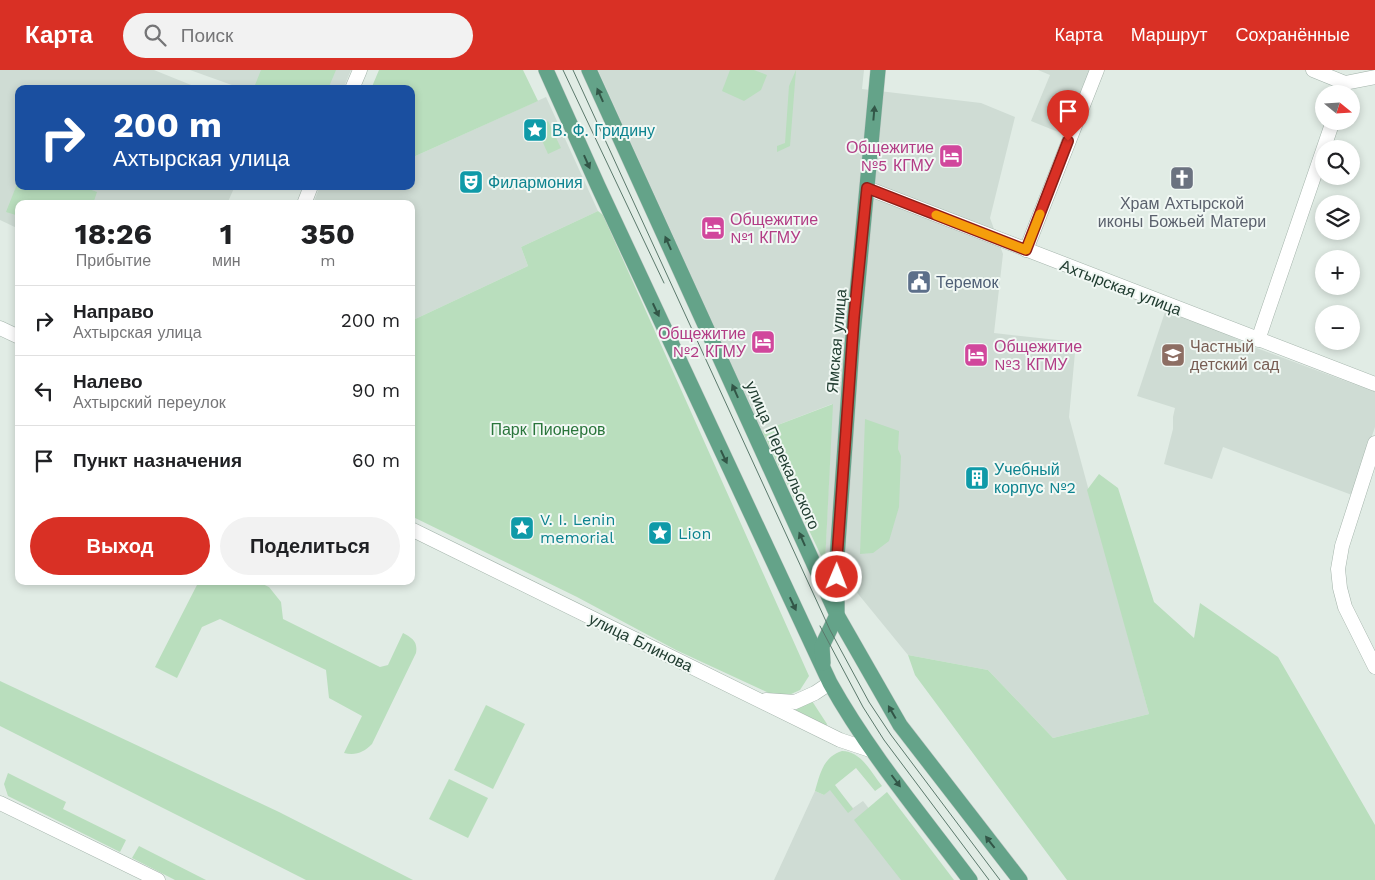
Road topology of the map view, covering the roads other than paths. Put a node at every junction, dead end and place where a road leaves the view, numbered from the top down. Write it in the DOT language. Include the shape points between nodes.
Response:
graph roads {
  1 [pos="360,70"];
  2 [pos="546,70"];
  3 [pos="589,70"];
  4 [pos="878,70"];
  5 [pos="1097,70"];
  6 [pos="1313,70"];
  7 [pos="1375,77"];
  8 [pos="354,85"];
  9 [pos="1339,85"];
  10 [pos="1352,85"];
  11 [pos="1329,130"];
  12 [pos="867,188"];
  13 [pos="1026,250"];
  14 [pos="0,328"];
  15 [pos="15,335"];
  16 [pos="1258,340"];
  17 [pos="1375,384"];
  18 [pos="1375,443"];
  19 [pos="415,530"];
  20 [pos="837,615"];
  21 [pos="1375,667"];
  22 [pos="830,683"];
  23 [pos="758,699"];
  24 [pos="873,751"];
  25 [pos="0,803"];
  26 [pos="158,880"];
  27 [pos="970,880"];
  28 [pos="1020,880"];
  1 -- 8 [label="street"];
  2 -- 22 [label="main road, one-way"];
  20 -- 3 [label="main road, улица Перекальского, one-way"];
  12 -- 4 [label="main road, Ямская улица, one-way"];
  5 -- 13 [label="street"];
  6 -- 9 [label="street"];
  7 -- 10 [label="street"];
  11 -- 16 [label="street"];
  12 -- 13 [label="street, Ахтырская улица"];
  12 -- 20 [label="main road, Ямская улица" via="838,538"];
  13 -- 16 [label="street, Ахтырская улица"];
  14 -- 15 [label="street"];
  16 -- 17 [label="street, Ахтырская улица"];
  18 -- 21 [label="street" via="1342,546 1338,569 1345,607"];
  19 -- 23 [label="street, улица Блинова"];
  20 -- 22 [label="main road" via="822,646 824,669"];
  28 -- 20 [label="main road, улица Перекальского, one-way" via="900,725"];
  22 -- 23 [label="street" via="794,702"];
  22 -- 24 [label="main road"];
  23 -- 24 [label="street, улица Блинова" via="840,740"];
  24 -- 27 [label="main road, one-way"];
  25 -- 26 [label="street"];
}
